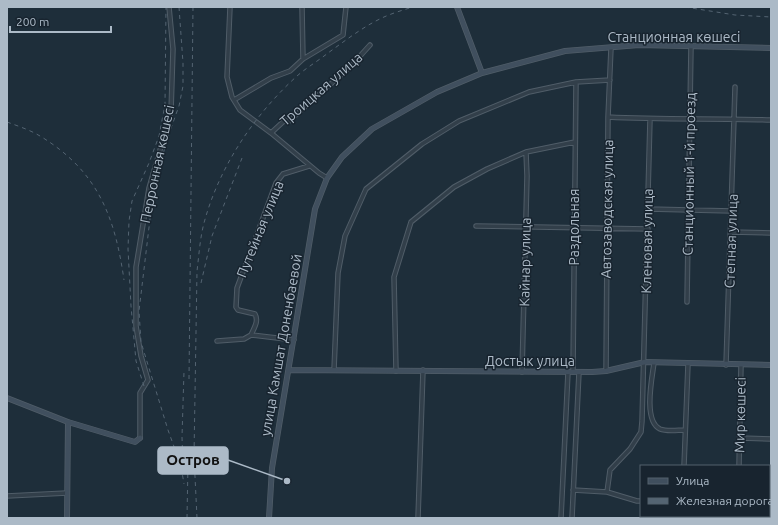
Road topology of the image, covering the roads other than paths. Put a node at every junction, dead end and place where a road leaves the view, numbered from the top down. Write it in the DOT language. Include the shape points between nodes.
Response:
graph roads {
  1 [pos="169,7"];
  2 [pos="230,7"];
  3 [pos="302,7"];
  4 [pos="346,7"];
  5 [pos="457,7"];
  6 [pos="370,46"];
  7 [pos="691,46"];
  8 [pos="611,48"];
  9 [pos="771,48"];
  10 [pos="303,59"];
  11 [pos="482,73"];
  12 [pos="610,80"];
  13 [pos="576,82"];
  14 [pos="735,87"];
  15 [pos="234,100"];
  16 [pos="608,117"];
  17 [pos="691,118"];
  18 [pos="735,118"];
  19 [pos="650,119"];
  20 [pos="771,120"];
  21 [pos="271,133"];
  22 [pos="575,142"];
  23 [pos="526,152"];
  24 [pos="309,166"];
  25 [pos="327,178"];
  26 [pos="648,209"];
  27 [pos="689,210"];
  28 [pos="732,211"];
  29 [pos="476,226"];
  30 [pos="526,227"];
  31 [pos="575,228"];
  32 [pos="607,228"];
  33 [pos="648,229"];
  34 [pos="731,232"];
  35 [pos="771,233"];
  36 [pos="687,302"];
  37 [pos="251,335"];
  38 [pos="294,340"];
  39 [pos="217,341"];
  40 [pos="645,362"];
  41 [pos="654,363"];
  42 [pos="688,364"];
  43 [pos="726,365"];
  44 [pos="741,365"];
  45 [pos="771,366"];
  46 [pos="288,370"];
  47 [pos="334,370"];
  48 [pos="423,370"];
  49 [pos="396,371"];
  50 [pos="606,371"];
  51 [pos="522,372"];
  52 [pos="570,372"];
  53 [pos="579,372"];
  54 [pos="7,398"];
  55 [pos="68,422"];
  56 [pos="685,430"];
  57 [pos="140,438"];
  58 [pos="740,438"];
  59 [pos="771,439"];
  60 [pos="684,465"];
  61 [pos="739,465"];
  62 [pos="573,490"];
  63 [pos="607,492"];
  64 [pos="68,493"];
  65 [pos="7,496"];
  66 [pos="640,501"];
  67 [pos="67,518"];
  68 [pos="269,518"];
  69 [pos="418,518"];
  70 [pos="561,518"];
  71 [pos="572,518"];
  1 -- 57 [label="street, Перронная көшесі" via="173,50 171,112 149,188 136,267 136,326 148,380 140,393"];
  2 -- 15 [label="street" via="227,77"];
  3 -- 10 [label="street"];
  4 -- 10 [label="street" via="343,35"];
  5 -- 11 [label="street"];
  6 -- 21 [label="street, Троицкая улица" via="346,71 288,122 285,120"];
  7 -- 8 [label="street, Станционная көшесі" via="639,45"];
  7 -- 9 [label="street, Станционная көшесі"];
  7 -- 17 [label="street, Станционный 1-й проезд"];
  8 -- 11 [label="street, Станционная көшесі" via="565,51"];
  8 -- 12 [label="street, Автозаводская улица"];
  10 -- 15 [label="street" via="290,71 271,78"];
  11 -- 25 [label="street, Станционная көшесі" via="437,92 372,129 342,157"];
  12 -- 13 [label="street"];
  12 -- 16 [label="street, Автозаводская улица"];
  13 -- 22 [label="street, Раздольная"];
  13 -- 47 [label="street" via="529,92 459,121 422,144 366,189 345,236 338,273"];
  14 -- 18 [label="street, Степная улица"];
  15 -- 21 [label="street" via="240,110"];
  16 -- 19 [label="street"];
  16 -- 32 [label="street, Автозаводская улица"];
  17 -- 18 [label="street"];
  17 -- 19 [label="street"];
  17 -- 27 [label="street, Станционный 1-й проезд"];
  18 -- 20 [label="street"];
  18 -- 28 [label="street, Степная улица"];
  19 -- 26 [label="street, Кленовая улица"];
  21 -- 24 [label="street"];
  22 -- 23 [label="street"];
  22 -- 31 [label="street, Раздольная"];
  23 -- 30 [label="street, Кайнар улица"];
  23 -- 49 [label="street" via="454,187 412,222 394,277"];
  24 -- 25 [label="street"];
  24 -- 37 [label="street, Путейная улица" via="284,174 276,183 237,288 238,310 257,316"];
  25 -- 38 [label="street, улица Камшат Доненбаевой" via="315,210"];
  26 -- 27 [label="street"];
  26 -- 33 [label="street, Кленовая улица"];
  27 -- 28 [label="street"];
  27 -- 36 [label="street, Станционный 1-й проезд"];
  28 -- 34 [label="street, Степная улица"];
  29 -- 30 [label="street"];
  30 -- 31 [label="street"];
  30 -- 51 [label="street, Кайнар улица"];
  31 -- 32 [label="street"];
  31 -- 52 [label="street, Раздольная"];
  32 -- 33 [label="street"];
  32 -- 50 [label="street, Автозаводская улица"];
  33 -- 40 [label="street, Кленовая улица"];
  34 -- 35 [label="street"];
  34 -- 43 [label="street, Степная улица"];
  37 -- 38 [label="street"];
  37 -- 39 [label="street" via="244,339"];
  38 -- 46 [label="street, улица Камшат Доненбаевой"];
  40 -- 41 [label="street, Достык улица"];
  40 -- 50 [label="street, Достык улица"];
  40 -- 63 [label="street, Кленовая улица" via="641,432 630,449 610,470"];
  41 -- 42 [label="street, Достык улица"];
  41 -- 56 [label="street" via="650,399 651,418 658,428"];
  42 -- 43 [label="street, Достык улица"];
  42 -- 56 [label="street"];
  43 -- 44 [label="street, Достык улица"];
  44 -- 45 [label="street, Достык улица"];
  44 -- 58 [label="street, Мир көшесі"];
  46 -- 47 [label="street, Достык улица"];
  46 -- 68 [label="street, улица Камшат Доненбаевой" via="272,468"];
  47 -- 49 [label="street, Достык улица"];
  48 -- 49 [label="street, Достык улица"];
  48 -- 51 [label="street, Достык улица"];
  48 -- 69 [label="street"];
  50 -- 53 [label="street, Достык улица"];
  51 -- 52 [label="street, Достык улица"];
  52 -- 53 [label="street, Достык улица"];
  52 -- 70 [label="street, Раздольная"];
  53 -- 62 [label="street"];
  54 -- 55 [label="street"];
  55 -- 57 [label="street" via="136,442"];
  55 -- 64 [label="street"];
  56 -- 60 [label="street"];
  58 -- 59 [label="street"];
  58 -- 61 [label="street, Мир көшесі"];
  62 -- 63 [label="street"];
  62 -- 71 [label="street"];
  63 -- 66 [label="street"];
  64 -- 65 [label="street"];
  64 -- 67 [label="street"];
}
